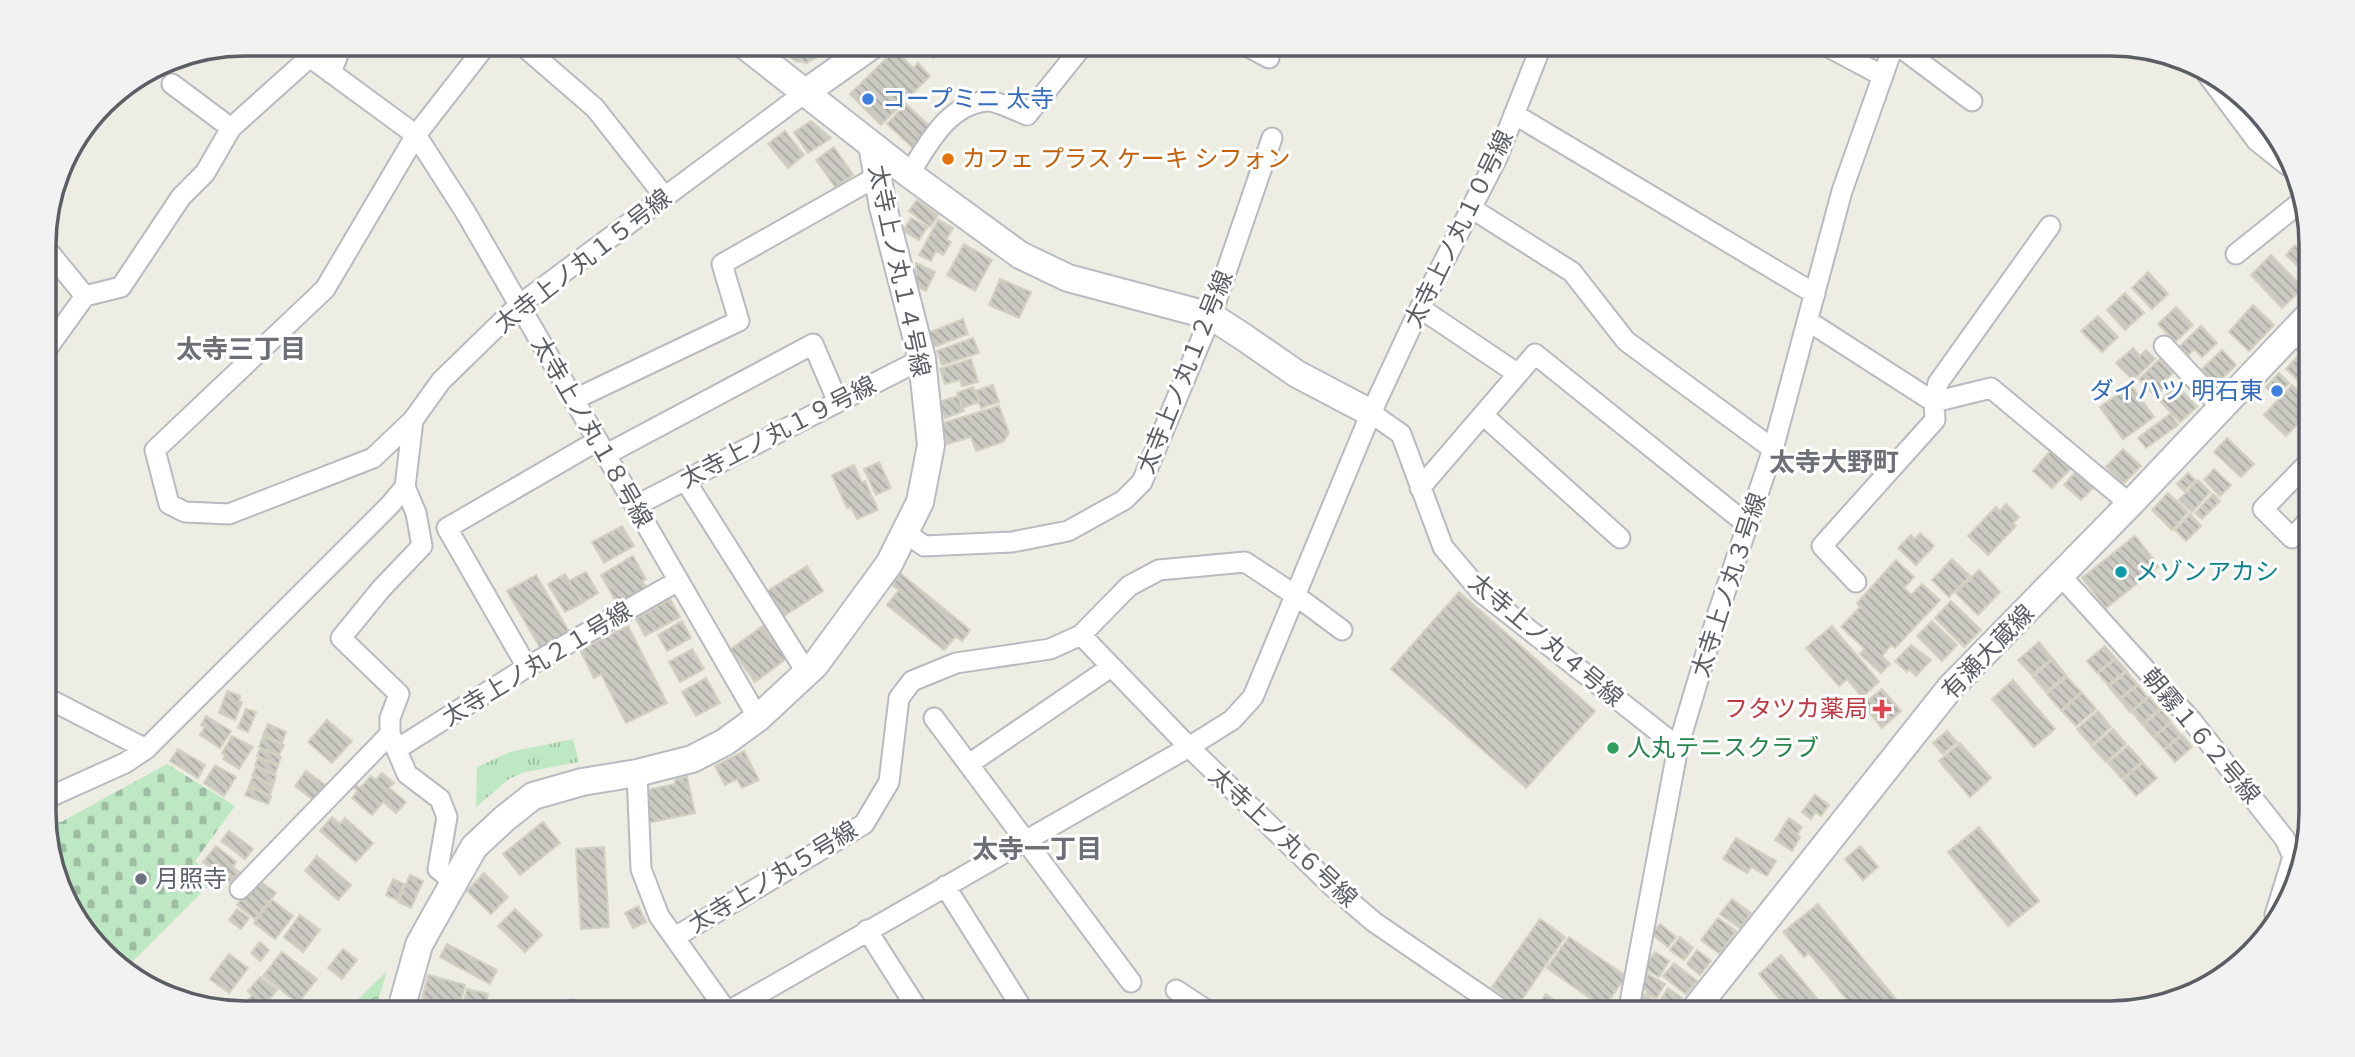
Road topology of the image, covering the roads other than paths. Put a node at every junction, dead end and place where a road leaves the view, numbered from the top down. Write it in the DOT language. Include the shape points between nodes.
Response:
graph roads {
  1 [pos="337,56"];
  2 [pos="478,56"];
  3 [pos="535,56"];
  4 [pos="759,56"];
  5 [pos="857,56"];
  6 [pos="1074,56"];
  7 [pos="1265,56"];
  8 [pos="1537,56"];
  9 [pos="1846,56"];
  10 [pos="1890,56"];
  11 [pos="1911,56"];
  12 [pos="310,57"];
  13 [pos="1269,58"];
  14 [pos="331,73"];
  15 [pos="1883,76"];
  16 [pos="172,84"];
  17 [pos="806,92"];
  18 [pos="2220,92"];
  19 [pos="1972,101"];
  20 [pos="1514,114"];
  21 [pos="231,128"];
  22 [pos="416,135"];
  23 [pos="1272,138"];
  24 [pos="872,145"];
  25 [pos="2277,156"];
  26 [pos="909,174"];
  27 [pos="876,177"];
  28 [pos="665,197"];
  29 [pos="2295,207"];
  30 [pos="1471,208"];
  31 [pos="2050,226"];
  32 [pos="2236,254"];
  33 [pos="56,261"];
  34 [pos="1815,294"];
  35 [pos="85,296"];
  36 [pos="519,306"];
  37 [pos="1420,307"];
  38 [pos="1210,316"];
  39 [pos="1808,321"];
  40 [pos="56,336"];
  41 [pos="2299,336"];
  42 [pos="2164,346"];
  43 [pos="922,359"];
  44 [pos="1518,374"];
  45 [pos="573,400"];
  46 [pos="838,402"];
  47 [pos="1934,402"];
  48 [pos="2221,408"];
  49 [pos="1371,412"];
  50 [pos="1483,415"];
  51 [pos="413,420"];
  52 [pos="601,448"];
  53 [pos="1773,449"];
  54 [pos="2299,472"];
  55 [pos="685,480"];
  56 [pos="405,487"];
  57 [pos="1420,488"];
  58 [pos="2130,504"];
  59 [pos="635,506"];
  60 [pos="1748,525"];
  61 [pos="2299,531"];
  62 [pos="905,532"];
  63 [pos="1620,538"];
  64 [pos="2061,576"];
  65 [pos="678,581"];
  66 [pos="1856,582"];
  67 [pos="1295,594"];
  68 [pos="1342,631"];
  69 [pos="1080,635"];
  70 [pos="527,667"];
  71 [pos="1111,667"];
  72 [pos="807,673"];
  73 [pos="56,703"];
  74 [pos="758,718"];
  75 [pos="933,718"];
  76 [pos="394,742"];
  77 [pos="1189,747"];
  78 [pos="1678,747"];
  79 [pos="146,749"];
  80 [pos="969,764"];
  81 [pos="637,773"];
  82 [pos="56,794"];
  83 [pos="1026,840"];
  84 [pos="454,881"];
  85 [pos="945,886"];
  86 [pos="2283,888"];
  87 [pos="240,889"];
  88 [pos="867,930"];
  89 [pos="675,937"];
  90 [pos="1131,982"];
  91 [pos="1176,990"];
  92 [pos="403,1001"];
  93 [pos="720,1001"];
  94 [pos="747,1001"];
  95 [pos="912,1001"];
  96 [pos="1017,1001"];
  97 [pos="1193,1001"];
  98 [pos="1489,1001"];
  99 [pos="1630,1001"];
  100 [pos="1702,1001"];
  1 -- 14 [label="street"];
  2 -- 22 [label="street"];
  3 -- 28 [label="street" via="595,108"];
  4 -- 17 [label="street"];
  5 -- 17 [label="street, 太寺上ノ丸１５号線"];
  6 -- 26 [label="street" via="1027,115 988,101 961,109 946,121"];
  7 -- 13 [label="street"];
  8 -- 20 [label="street, 太寺上ノ丸１０号線"];
  9 -- 15 [label="street"];
  10 -- 15 [label="street, 太寺上ノ丸３号線"];
  11 -- 19 [label="street"];
  12 -- 14 [label="street, 太寺上ノ丸１８号線"];
  12 -- 21 [label="street"];
  14 -- 22 [label="street, 太寺上ノ丸１８号線"];
  15 -- 34 [label="street, 太寺上ノ丸３号線" via="1842,191"];
  16 -- 21 [label="street"];
  17 -- 24 [label="street"];
  17 -- 28 [label="street, 太寺上ノ丸１５号線"];
  18 -- 25 [label="street" via="2257,141"];
  20 -- 30 [label="street, 太寺上ノ丸１０号線"];
  20 -- 34 [label="street"];
  21 -- 35 [label="street" via="205,173 181,197 121,287"];
  22 -- 36 [label="street, 太寺上ノ丸１８号線"];
  22 -- 51 [label="street" via="325,289 155,450 169,504 185,512 229,514 373,458"];
  23 -- 38 [label="street, 太寺上ノ丸１２号線"];
  24 -- 26 [label="street"];
  24 -- 27 [label="street, 太寺上ノ丸１４号線"];
  26 -- 38 [label="street" via="1020,255 1068,278"];
  27 -- 43 [label="street, 太寺上ノ丸１４号線"];
  27 -- 45 [label="street" via="722,264 739,321"];
  28 -- 36 [label="street, 太寺上ノ丸１５号線"];
  29 -- 32 [label="street"];
  30 -- 37 [label="street, 太寺上ノ丸１０号線"];
  30 -- 53 [label="street" via="1572,272 1626,341"];
  31 -- 47 [label="street" via="1938,383"];
  33 -- 35 [label="street"];
  34 -- 39 [label="street, 太寺上ノ丸３号線"];
  35 -- 40 [label="street"];
  36 -- 45 [label="street, 太寺上ノ丸１８号線"];
  36 -- 51 [label="street, 太寺上ノ丸１５号線" via="440,381"];
  37 -- 44 [label="street"];
  37 -- 49 [label="street, 太寺上ノ丸１０号線"];
  38 -- 49 [label="street" via="1297,374"];
  38 -- 62 [label="street, 太寺上ノ丸１２号線" via="1142,482 1124,500 1068,531 1012,542 924,546"];
  39 -- 47 [label="street"];
  39 -- 53 [label="street, 太寺上ノ丸３号線"];
  41 -- 48 [label="street, 有瀬大蔵線"];
  42 -- 48 [label="street"];
  43 -- 46 [label="street, 太寺上ノ丸１９号線"];
  43 -- 62 [label="street, 太寺上ノ丸１４号線" via="931,445 920,502"];
  44 -- 50 [label="street"];
  44 -- 60 [label="street" via="1535,354"];
  45 -- 52 [label="street, 太寺上ノ丸１８号線"];
  46 -- 52 [label="street" via="813,344"];
  46 -- 55 [label="street, 太寺上ノ丸１９号線"];
  47 -- 58 [label="street" via="1991,388"];
  47 -- 66 [label="street" via="1936,420 1822,545"];
  48 -- 58 [label="street, 有瀬大蔵線"];
  49 -- 57 [label="street, 太寺上ノ丸４号線" via="1401,434"];
  49 -- 67 [label="street, 太寺上ノ丸１０号線"];
  50 -- 57 [label="street"];
  50 -- 63 [label="street"];
  51 -- 56 [label="street, 太寺上ノ丸１５号線"];
  52 -- 59 [label="street, 太寺上ノ丸１８号線"];
  52 -- 70 [label="street" via="447,528"];
  53 -- 60 [label="street, 太寺上ノ丸３号線"];
  54 -- 61 [label="street" via="2263,509 2292,538"];
  55 -- 59 [label="street, 太寺上ノ丸１９号線"];
  55 -- 72 [label="street"];
  56 -- 76 [label="street" via="422,546 341,638 399,694 390,718"];
  56 -- 79 [label="street"];
  57 -- 78 [label="street, 太寺上ノ丸４号線" via="1443,547 1481,592"];
  58 -- 64 [label="street, 有瀬大蔵線"];
  59 -- 65 [label="street, 太寺上ノ丸１８号線"];
  60 -- 78 [label="street, 太寺上ノ丸３号線"];
  62 -- 72 [label="street, 太寺上ノ丸１４号線" via="889,564"];
  64 -- 86 [label="street, 朝霧１６２号線" via="2192,721 2285,839 2292,857"];
  64 -- 100 [label="street, 有瀬大蔵線" via="1950,688"];
  65 -- 70 [label="street, 太寺上ノ丸２１号線"];
  65 -- 74 [label="street, 太寺上ノ丸１８号線"];
  67 -- 68 [label="street, 太寺上ノ丸５号線"];
  67 -- 69 [label="street, 太寺上ノ丸５号線" via="1245,562 1159,570 1129,586"];
  67 -- 77 [label="street, 太寺上ノ丸１０号線" via="1253,697 1232,720"];
  69 -- 71 [label="street, 太寺上ノ丸６号線"];
  69 -- 89 [label="street, 太寺上ノ丸５号線" via="1050,649 956,663 912,681 899,698 889,782 864,824"];
  70 -- 76 [label="street, 太寺上ノ丸２１号線"];
  71 -- 77 [label="street, 太寺上ノ丸６号線"];
  71 -- 80 [label="street"];
  72 -- 74 [label="street, 太寺上ノ丸１４号線"];
  73 -- 79 [label="street"];
  74 -- 81 [label="street, 太寺上ノ丸１４号線" via="692,759"];
  75 -- 80 [label="street"];
  76 -- 84 [label="street" via="407,774 440,799 447,817 438,869"];
  76 -- 87 [label="street, 太寺上ノ丸２１号線"];
  77 -- 83 [label="street, 太寺上ノ丸１０号線"];
  77 -- 98 [label="street, 太寺上ノ丸６号線" via="1374,922"];
  78 -- 99 [label="street, 太寺上ノ丸３号線"];
  79 -- 82 [label="street"];
  80 -- 83 [label="street"];
  81 -- 84 [label="street, 太寺上ノ丸１４号線" via="533,796 474,847"];
  81 -- 89 [label="street" via="641,869 659,916"];
  83 -- 85 [label="street, 太寺上ノ丸１０号線"];
  83 -- 90 [label="street"];
  84 -- 92 [label="street, 太寺上ノ丸１４号線" via="419,945"];
  85 -- 88 [label="street, 太寺上ノ丸１０号線"];
  85 -- 96 [label="street"];
  88 -- 94 [label="street, 太寺上ノ丸１０号線"];
  88 -- 95 [label="street"];
  89 -- 93 [label="street"];
  91 -- 97 [label="street"];
}
